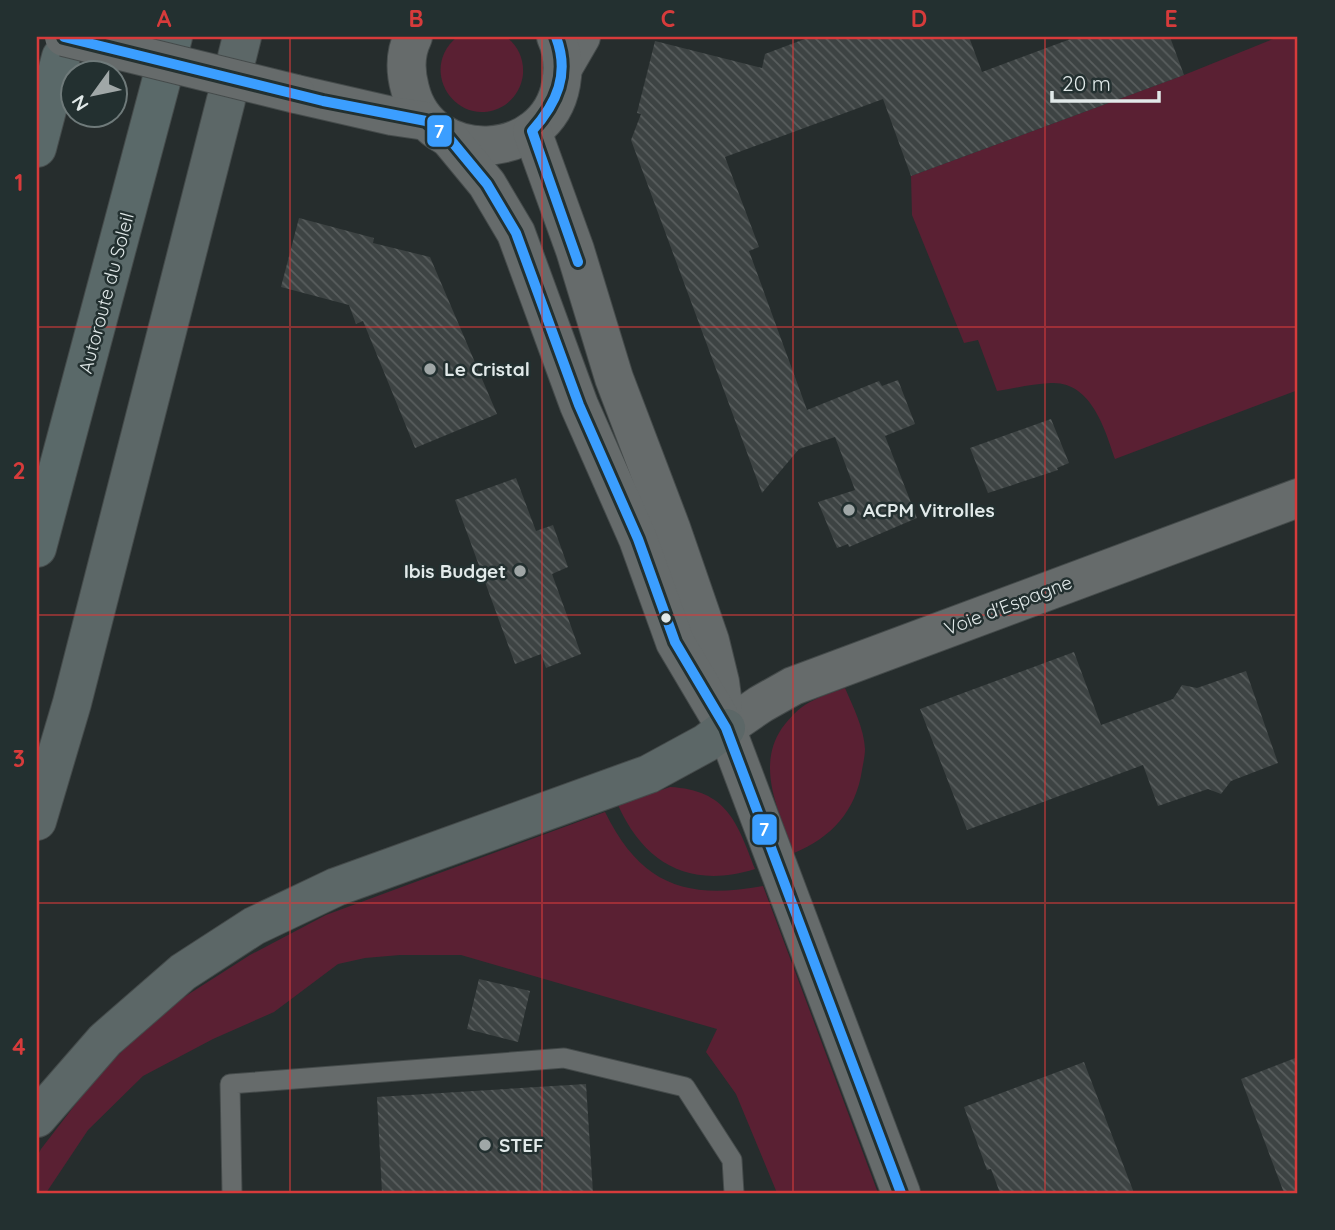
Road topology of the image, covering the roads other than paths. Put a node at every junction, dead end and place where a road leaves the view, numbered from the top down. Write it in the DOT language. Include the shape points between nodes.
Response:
graph roads {
  1 [pos="173,37"];
  2 [pos="413,37"];
  3 [pos="62,47"];
  4 [pos="567,47"];
  5 [pos="226,100"];
  6 [pos="438,130"];
  7 [pos="532,131"];
  8 [pos="37,148"];
  9 [pos="1298,498"];
  10 [pos="37,548"];
  11 [pos="726,728"];
  12 [pos="37,821"];
  13 [pos="37,1118"];
  14 [pos="232,1193"];
  15 [pos="734,1193"];
  16 [pos="901,1193"];
  1 -- 10 [label="highway, Autoroute du Soleil"];
  2 -- 6 [label="street" via="406,72 412,98"];
  3 -- 6 [label="street, bridge" via="296,94"];
  3 -- 8 [label="highway"];
  4 -- 7 [label="street" via="559,92"];
  5 -- 12 [label="main road" via="72,703"];
  6 -- 7 [label="street" via="469,145 491,146"];
  6 -- 11 [label="street" via="486,184 516,233 579,405 638,539 675,642"];
  7 -- 11 [label="street" via="710,641"];
  9 -- 11 [label="street, Voie d'Espagne" via="793,687"];
  11 -- 13 [label="main road" via="649,774 336,887 254,926 183,972 105,1040"];
  11 -- 16 [label="street"];
  14 -- 15 [label="lane" via="230,1084 564,1058 685,1087 732,1160"];
}
